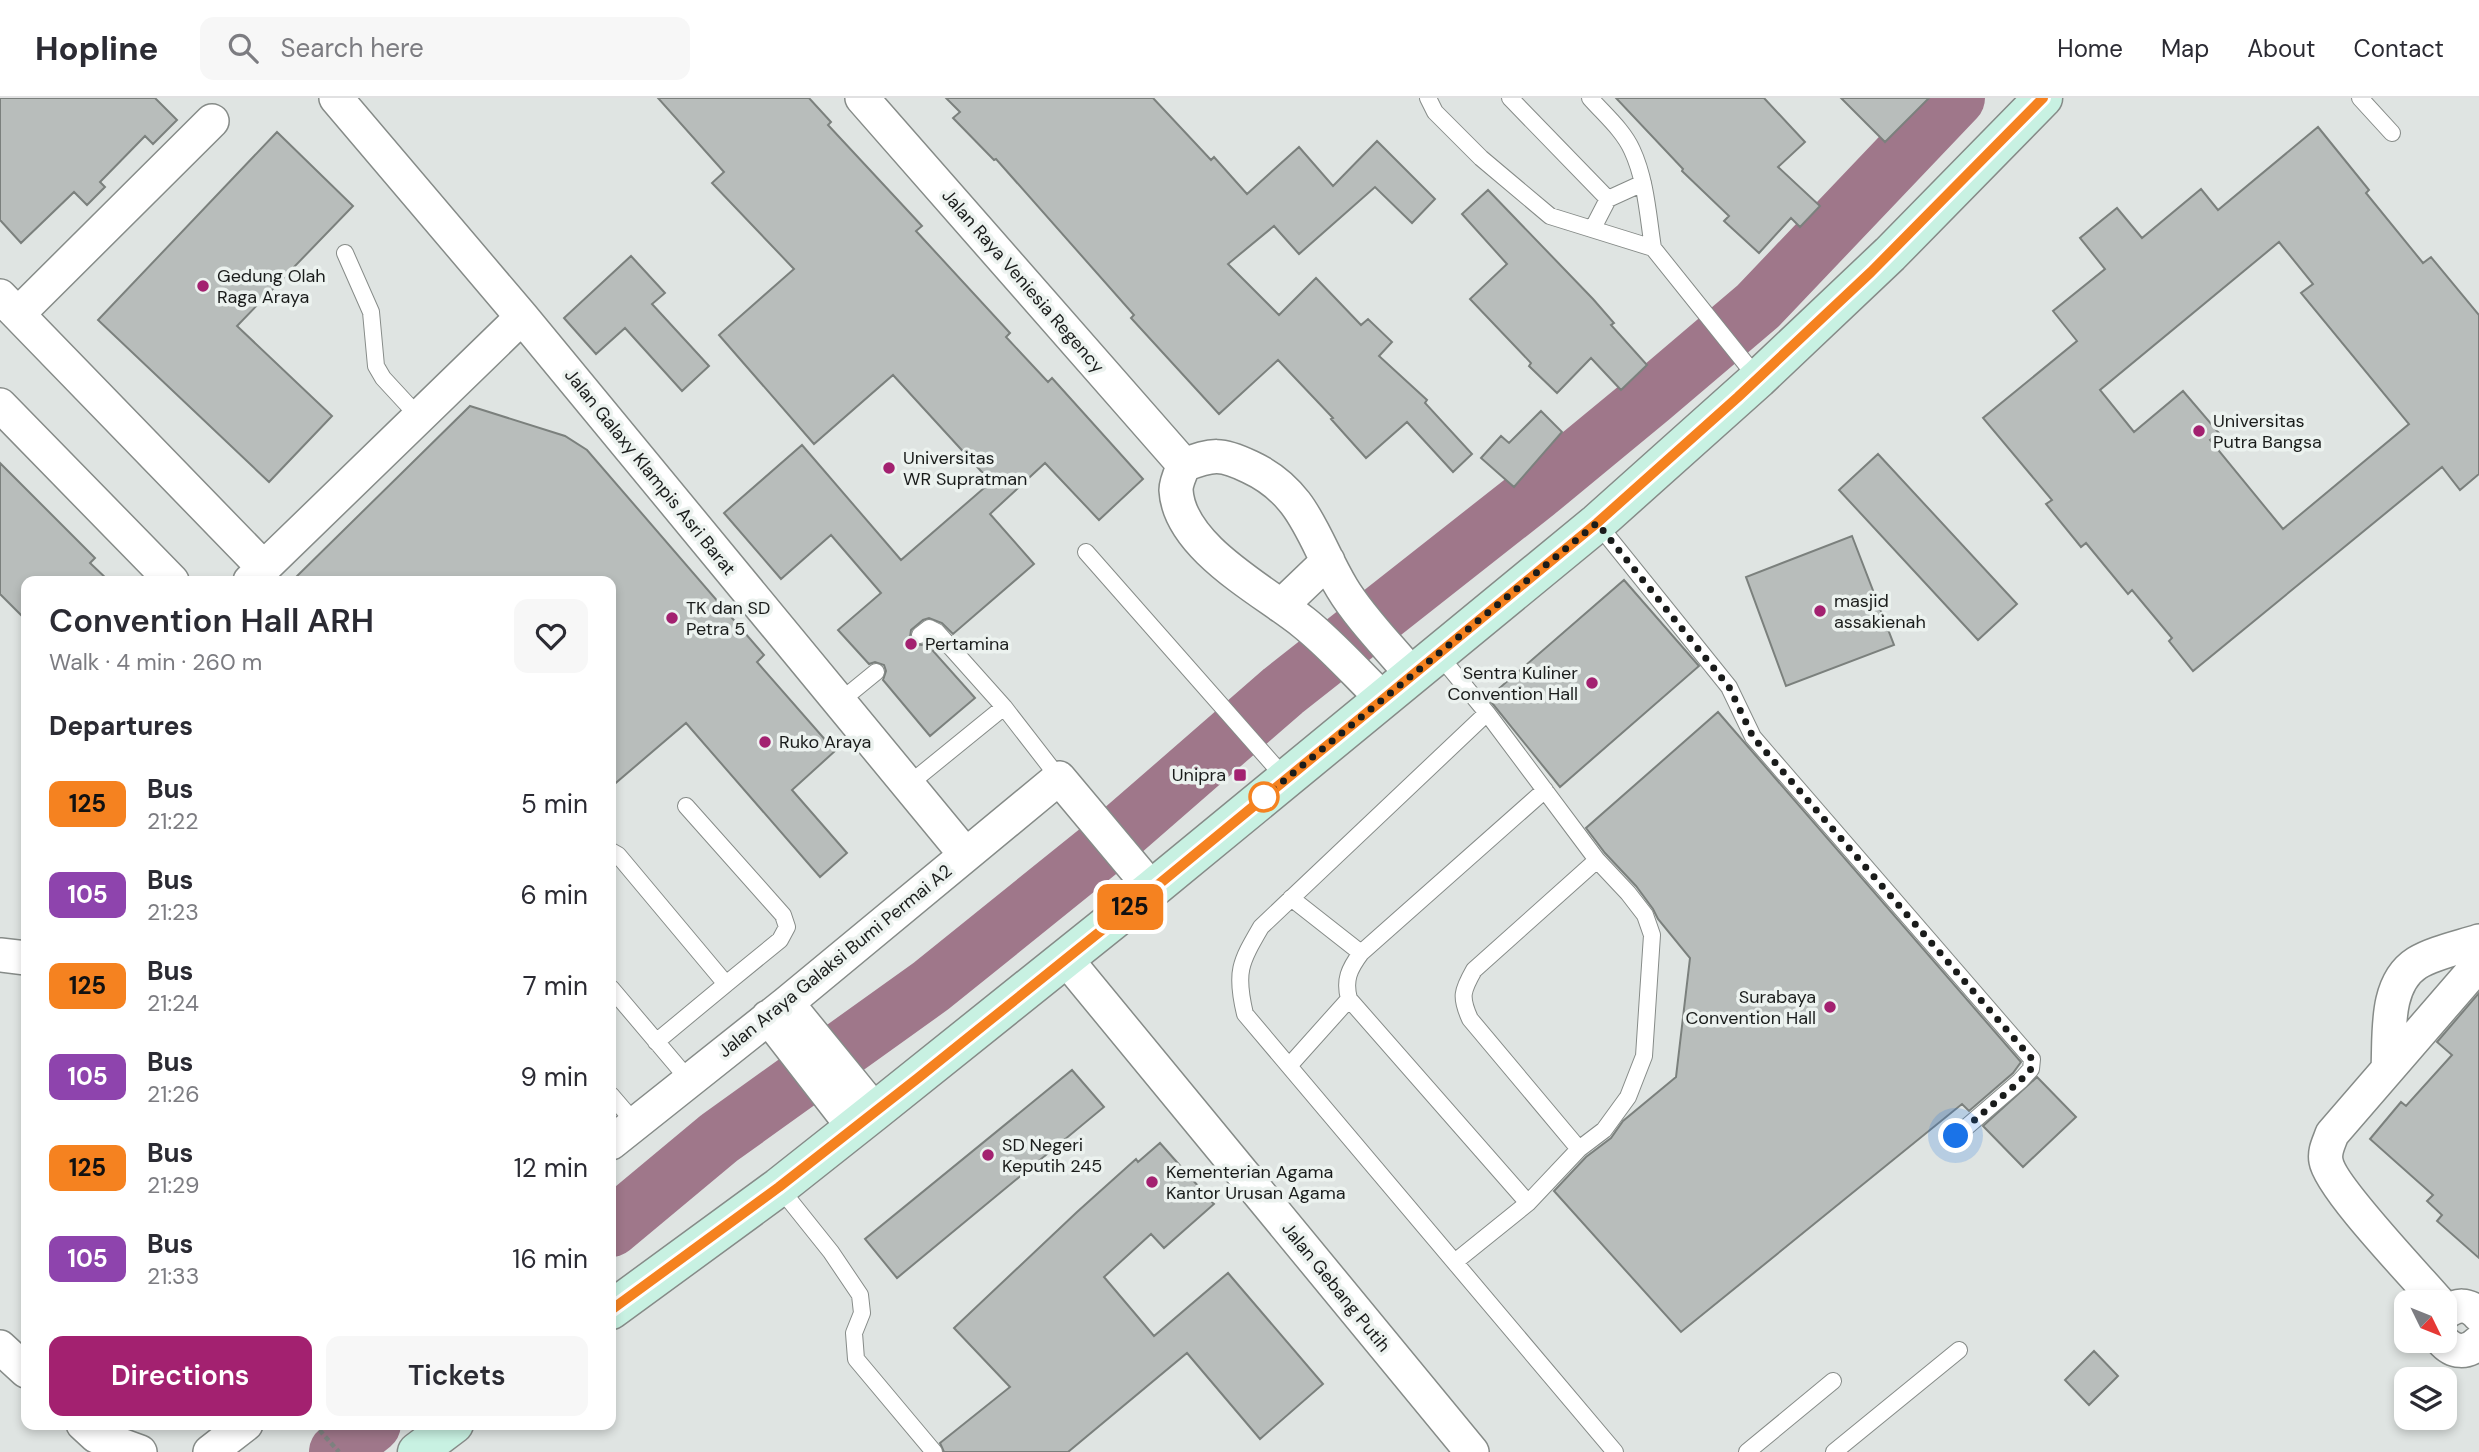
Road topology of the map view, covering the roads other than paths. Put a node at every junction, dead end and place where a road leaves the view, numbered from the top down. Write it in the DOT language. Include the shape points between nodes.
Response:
graph roads {
  1 [pos="336,98"];
  2 [pos="862,98"];
  3 [pos="1428,98"];
  4 [pos="1510,98"];
  5 [pos="1590,98"];
  6 [pos="2043,98"];
  7 [pos="2360,98"];
  8 [pos="212,121"];
  9 [pos="2392,133"];
  10 [pos="1643,183"];
  11 [pos="1608,199"];
  12 [pos="1593,228"];
  13 [pos="1653,248"];
  14 [pos="345,253"];
  15 [pos="9,305"];
  16 [pos="523,317"];
  17 [pos="1746,365"];
  18 [pos="0,404"];
  19 [pos="419,417"];
  20 [pos="1184,465"];
  21 [pos="1597,523"];
  22 [pos="1086,552"];
  23 [pos="257,574"];
  24 [pos="167,576"];
  25 [pos="1335,576"];
  26 [pos="1292,614"];
  27 [pos="920,635"];
  28 [pos="1426,665"];
  29 [pos="876,672"];
  30 [pos="1384,700"];
  31 [pos="838,702"];
  32 [pos="1004,707"];
  33 [pos="1487,713"];
  34 [pos="1059,778"];
  35 [pos="1286,779"];
  36 [pos="908,785"];
  37 [pos="1545,790"];
  38 [pos="686,806"];
  39 [pos="616,854"];
  40 [pos="965,855"];
  41 [pos="1597,860"];
  42 [pos="1144,878"];
  43 [pos="1292,898"];
  44 [pos="2479,941"];
  45 [pos="1361,953"];
  46 [pos="0,955"];
  47 [pos="21,957"];
  48 [pos="1066,959"];
  49 [pos="2479,964"];
  50 [pos="726,984"];
  51 [pos="616,994"];
  52 [pos="1349,999"];
  53 [pos="788,1022"];
  54 [pos="656,1041"];
  55 [pos="1289,1066"];
  56 [pos="2388,1069"];
  57 [pos="690,1080"];
  58 [pos="616,1111"];
  59 [pos="865,1120"];
  60 [pos="623,1133"];
  61 [pos="1956,1136"];
  62 [pos="1580,1149"];
  63 [pos="779,1187"];
  64 [pos="1528,1203"];
  65 [pos="1456,1261"];
  66 [pos="616,1306"];
  67 [pos="2459,1317"];
  68 [pos="0,1347"];
  69 [pos="1958,1350"];
  70 [pos="21,1366"];
  71 [pos="1833,1381"];
  72 [pos="238,1430"];
  73 [pos="97,1434"];
  74 [pos="140,1452"];
  75 [pos="210,1452"];
  76 [pos="934,1452"];
  77 [pos="1472,1452"];
  78 [pos="1616,1452"];
  79 [pos="1747,1452"];
  80 [pos="1834,1452"];
  1 -- 16 [label="street, Jalan Galaxy Klampis Asri Barat"];
  2 -- 20 [label="street, Jalan Raya Veniesia Regency"];
  3 -- 12 [label="lane" via="1435,112 1481,159 1550,216"];
  4 -- 11 [label="lane"];
  5 -- 10 [label="lane" via="1621,132"];
  6 -- 17 [label="main road" via="1890,254"];
  7 -- 9 [label="lane"];
  8 -- 15 [label="street"];
  10 -- 11 [label="lane"];
  10 -- 13 [label="lane"];
  11 -- 12 [label="lane"];
  12 -- 13 [label="lane"];
  13 -- 17 [label="lane"];
  14 -- 19 [label="lane" via="371,312 376,366"];
  15 -- 23 [label="street"];
  16 -- 19 [label="street"];
  16 -- 31 [label="street, Jalan Galaxy Klampis Asri Barat"];
  17 -- 21 [label="main road"];
  18 -- 24 [label="street"];
  19 -- 23 [label="street"];
  20 -- 25 [label="street" via="1211,455 1229,457 1265,474 1290,494"];
  20 -- 26 [label="street" via="1176,489 1182,514 1200,541"];
  21 -- 28 [label="main road"];
  21 -- 61 [label="lane" via="1729,687 1753,737 2032,1059 2031,1069 2020,1081"];
  22 -- 35 [label="lane"];
  25 -- 26 [label="street"];
  25 -- 28 [label="street" via="1380,636"];
  26 -- 30 [label="street"];
  27 -- 32 [label="lane" via="929,628 937,632"];
  28 -- 30 [label="main road"];
  28 -- 33 [label="lane"];
  29 -- 31 [label="lane"];
  30 -- 35 [label="main road"];
  31 -- 36 [label="street, Jalan Galaxy Klampis Asri Barat"];
  32 -- 34 [label="lane"];
  32 -- 36 [label="lane"];
  33 -- 37 [label="lane"];
  33 -- 43 [label="lane"];
  34 -- 40 [label="street, Jalan Araya Galaksi Bumi Permai A2"];
  34 -- 42 [label="street"];
  35 -- 42 [label="main road"];
  36 -- 40 [label="street, Jalan Galaxy Klampis Asri Barat"];
  37 -- 41 [label="lane"];
  37 -- 45 [label="lane"];
  38 -- 50 [label="lane" via="783,915 787,927 780,940"];
  39 -- 50 [label="lane"];
  40 -- 53 [label="street, Jalan Araya Galaksi Bumi Permai A2"];
  41 -- 62 [label="lane" via="1645,915 1652,935 1644,1056 1628,1097 1604,1130"];
  41 -- 62 [label="lane" via="1474,970 1462,1000 1470,1019"];
  42 -- 48 [label="main road"];
  43 -- 45 [label="lane"];
  43 -- 55 [label="lane" via="1261,927 1242,961 1239,988 1245,1014"];
  44 -- 56 [label="street" via="2418,962 2403,975 2392,1002"];
  45 -- 52 [label="lane" via="1349,969"];
  46 -- 47 [label="street"];
  48 -- 59 [label="main road"];
  48 -- 77 [label="street, Jalan Gebang Putih"];
  49 -- 56 [label="street"];
  50 -- 54 [label="lane"];
  51 -- 54 [label="lane"];
  52 -- 55 [label="lane"];
  52 -- 64 [label="lane"];
  53 -- 57 [label="street, Jalan Araya Galaksi Bumi Permai A2"];
  53 -- 59 [label="street"];
  54 -- 57 [label="lane"];
  55 -- 65 [label="lane"];
  56 -- 67 [label="street" via="2332,1134 2325,1160 2343,1192"];
  57 -- 60 [label="street, Jalan Araya Galaksi Bumi Permai A2"];
  58 -- 60 [label="lane"];
  59 -- 63 [label="main road"];
  62 -- 64 [label="lane"];
  63 -- 66 [label="main road"];
  63 -- 76 [label="lane" via="860,1295 862,1313 854,1333 856,1359"];
  64 -- 65 [label="lane"];
  65 -- 78 [label="lane"];
  68 -- 70 [label="street"];
  69 -- 80 [label="lane"];
  71 -- 79 [label="lane"];
  72 -- 75 [label="street"];
  73 -- 74 [label="street"];
}
